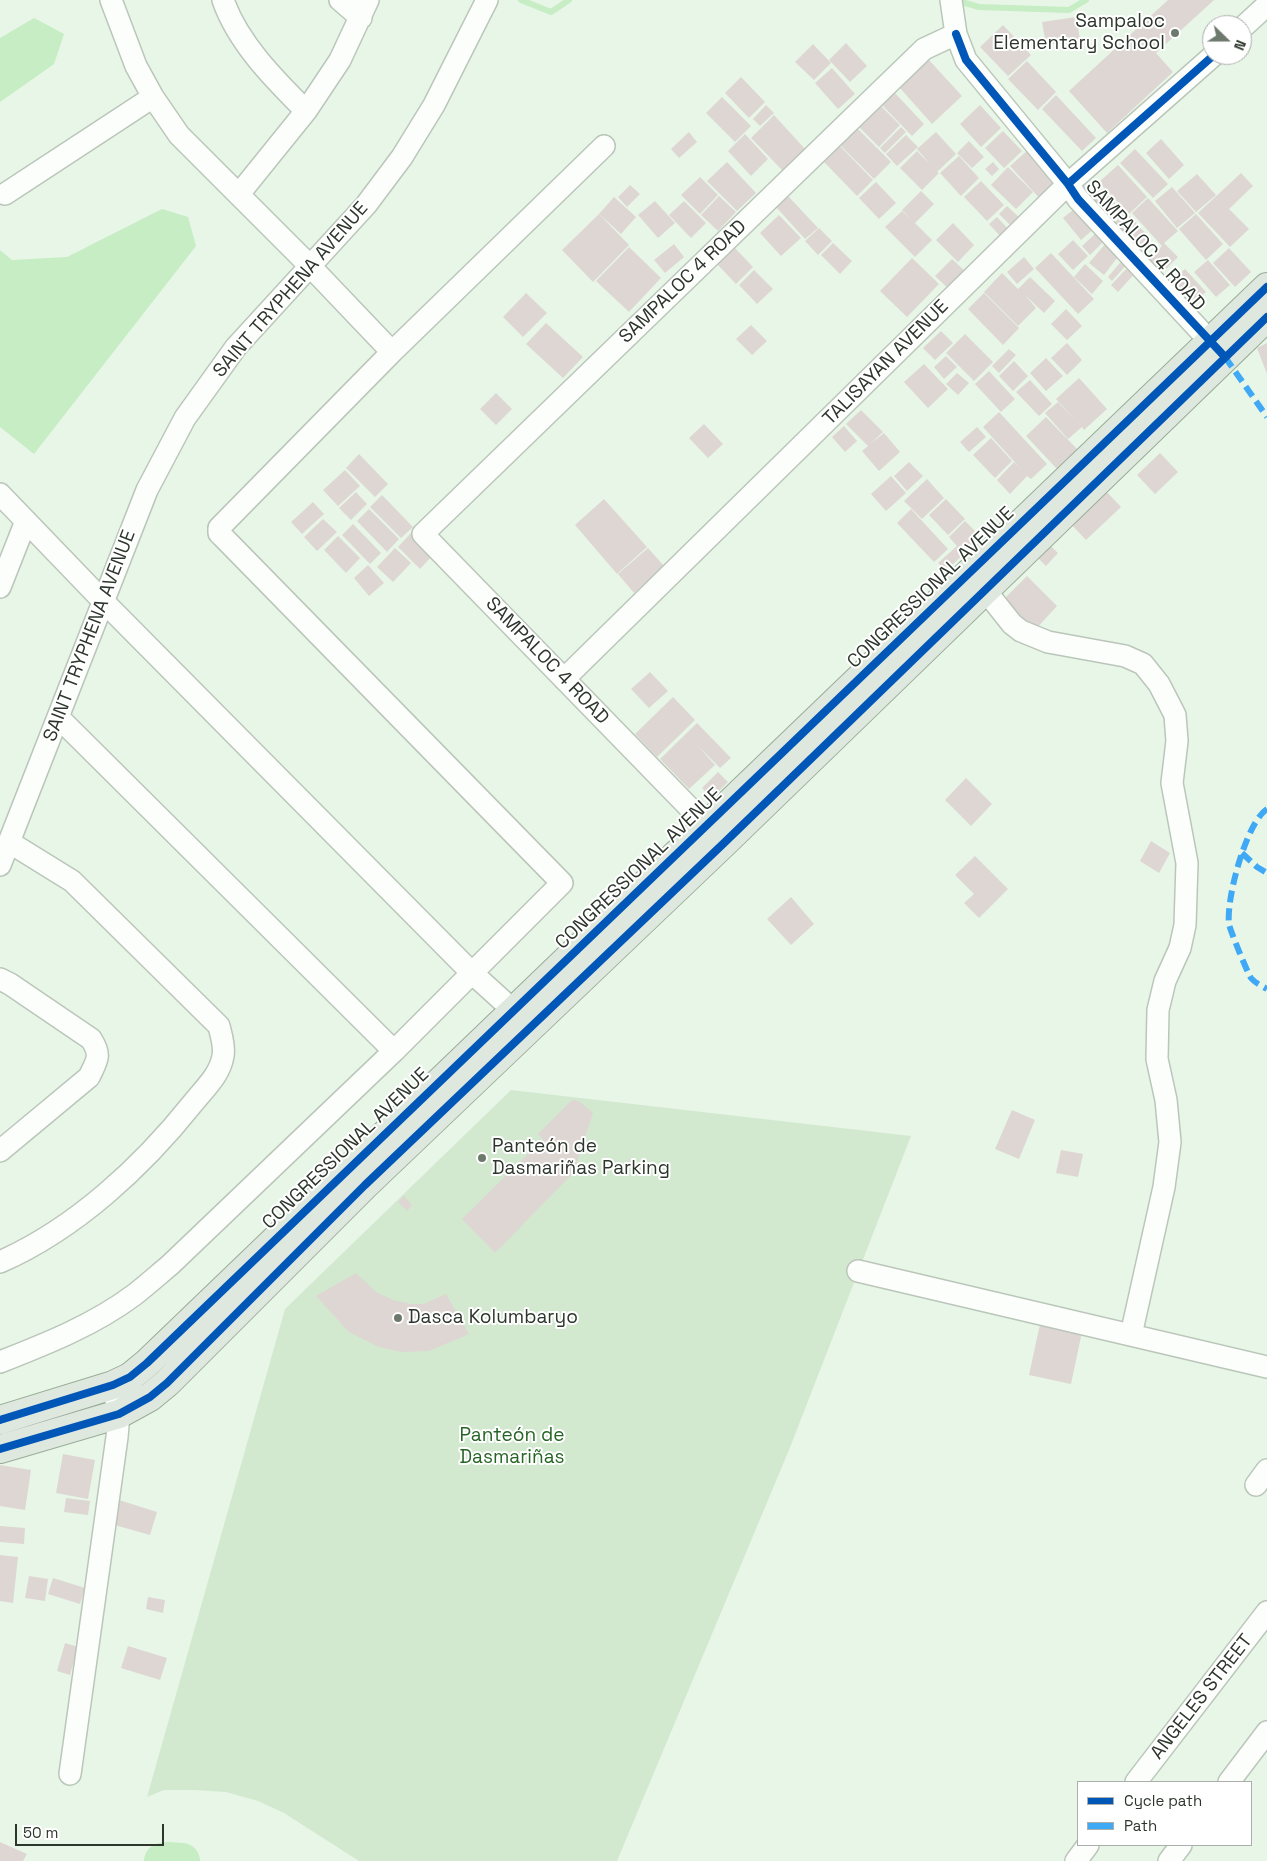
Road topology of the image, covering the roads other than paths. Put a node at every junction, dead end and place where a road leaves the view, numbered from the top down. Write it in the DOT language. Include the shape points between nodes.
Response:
graph roads {
  1 [pos="111,0"];
  2 [pos="222,0"];
  3 [pos="340,0"];
  4 [pos="486,0"];
  5 [pos="951,0"];
  6 [pos="1267,5"];
  7 [pos="364,9"];
  8 [pos="1252,19"];
  9 [pos="955,28"];
  10 [pos="1203,65"];
  11 [pos="153,97"];
  12 [pos="306,110"];
  13 [pos="604,146"];
  14 [pos="1068,184"];
  15 [pos="5,194"];
  16 [pos="239,194"];
  17 [pos="310,266"];
  18 [pos="1267,287"];
  19 [pos="1267,317"];
  20 [pos="1218,349"];
  21 [pos="392,352"];
  22 [pos="0,494"];
  23 [pos="26,521"];
  24 [pos="0,587"];
  25 [pos="985,590"];
  26 [pos="103,601"];
  27 [pos="564,679"];
  28 [pos="58,717"];
  29 [pos="716,834"];
  30 [pos="9,842"];
  31 [pos="0,865"];
  32 [pos="472,973"];
  33 [pos="0,979"];
  34 [pos="514,1011"];
  35 [pos="394,1051"];
  36 [pos="0,1151"];
  37 [pos="0,1262"];
  38 [pos="858,1272"];
  39 [pos="1131,1335"];
  40 [pos="0,1362"];
  41 [pos="1267,1367"];
  42 [pos="113,1385"];
  43 [pos="119,1414"];
  44 [pos="0,1420"];
  45 [pos="0,1449"];
  46 [pos="1267,1612"];
  47 [pos="1267,1732"];
  48 [pos="70,1774"];
  49 [pos="1137,1781"];
  50 [pos="1230,1781"];
  51 [pos="1087,1846"];
  52 [pos="1180,1846"];
  53 [pos="1076,1861"];
  54 [pos="1169,1861"];
  1 -- 11 [label="street" via="136,66"];
  2 -- 12 [label="street" via="247,46 276,82"];
  3 -- 7 [label="street"];
  4 -- 17 [label="street, SAINT TRYPHENA AVENUE" via="434,105 402,157 366,205"];
  5 -- 9 [label="street"];
  6 -- 8 [label="street"];
  7 -- 12 [label="street" via="340,60"];
  9 -- 14 [label="street, SAMPALOC 4 ROAD" via="966,60"];
  9 -- 27 [label="street, SAMPALOC 4 ROAD" via="924,49 422,534"];
  10 -- 14 [label="street, TALISAYAN AVENUE"];
  11 -- 15 [label="street"];
  11 -- 16 [label="street" via="179,134"];
  12 -- 16 [label="street"];
  13 -- 21 [label="street"];
  14 -- 20 [label="street, SAMPALOC 4 ROAD" via="1078,199"];
  14 -- 27 [label="street, TALISAYAN AVENUE"];
  16 -- 17 [label="street"];
  17 -- 21 [label="street"];
  17 -- 26 [label="street, SAINT TRYPHENA AVENUE" via="236,347 185,418 147,490"];
  18 -- 20 [label="main road, CONGRESSIONAL AVENUE"];
  19 -- 20 [label="main road, CONGRESSIONAL AVENUE"];
  20 -- 25 [label="main road, CONGRESSIONAL AVENUE"];
  20 -- 29 [label="main road, CONGRESSIONAL AVENUE"];
  21 -- 32 [label="street" via="220,525 219,533 562,883"];
  22 -- 23 [label="street"];
  23 -- 24 [label="street"];
  23 -- 26 [label="street"];
  25 -- 29 [label="main road, CONGRESSIONAL AVENUE"];
  25 -- 39 [label="street" via="1021,631 1048,642 1125,656 1143,664 1159,684 1175,715 1177,741 1172,783 1187,863 1185,925 1158,1010 1157,1059 1166,1100 1170,1142 1164,1187"];
  26 -- 28 [label="street, SAINT TRYPHENA AVENUE"];
  26 -- 32 [label="street"];
  27 -- 29 [label="street, SAMPALOC 4 ROAD"];
  28 -- 30 [label="street, SAINT TRYPHENA AVENUE"];
  28 -- 35 [label="street"];
  29 -- 34 [label="main road, CONGRESSIONAL AVENUE"];
  29 -- 43 [label="main road, CONGRESSIONAL AVENUE" via="167,1383 150,1397"];
  30 -- 31 [label="street, SAINT TRYPHENA AVENUE"];
  30 -- 37 [label="street" via="72,881 219,1026 223,1055 216,1075 173,1128 124,1177 65,1226"];
  32 -- 34 [label="street"];
  32 -- 35 [label="street"];
  33 -- 36 [label="street" via="91,1039 98,1050 97,1062 88,1077"];
  34 -- 42 [label="main road, CONGRESSIONAL AVENUE" via="147,1363 130,1377"];
  35 -- 40 [label="street" via="170,1265 134,1295 45,1345"];
  38 -- 39 [label="street"];
  39 -- 41 [label="street"];
  42 -- 43 [label="street"];
  42 -- 44 [label="main road, CONGRESSIONAL AVENUE"];
  43 -- 45 [label="main road, CONGRESSIONAL AVENUE"];
  43 -- 48 [label="street"];
  46 -- 49 [label="street, ANGELES STREET"];
  47 -- 50 [label="street"];
  51 -- 53 [label="street"];
  52 -- 54 [label="street"];
}
